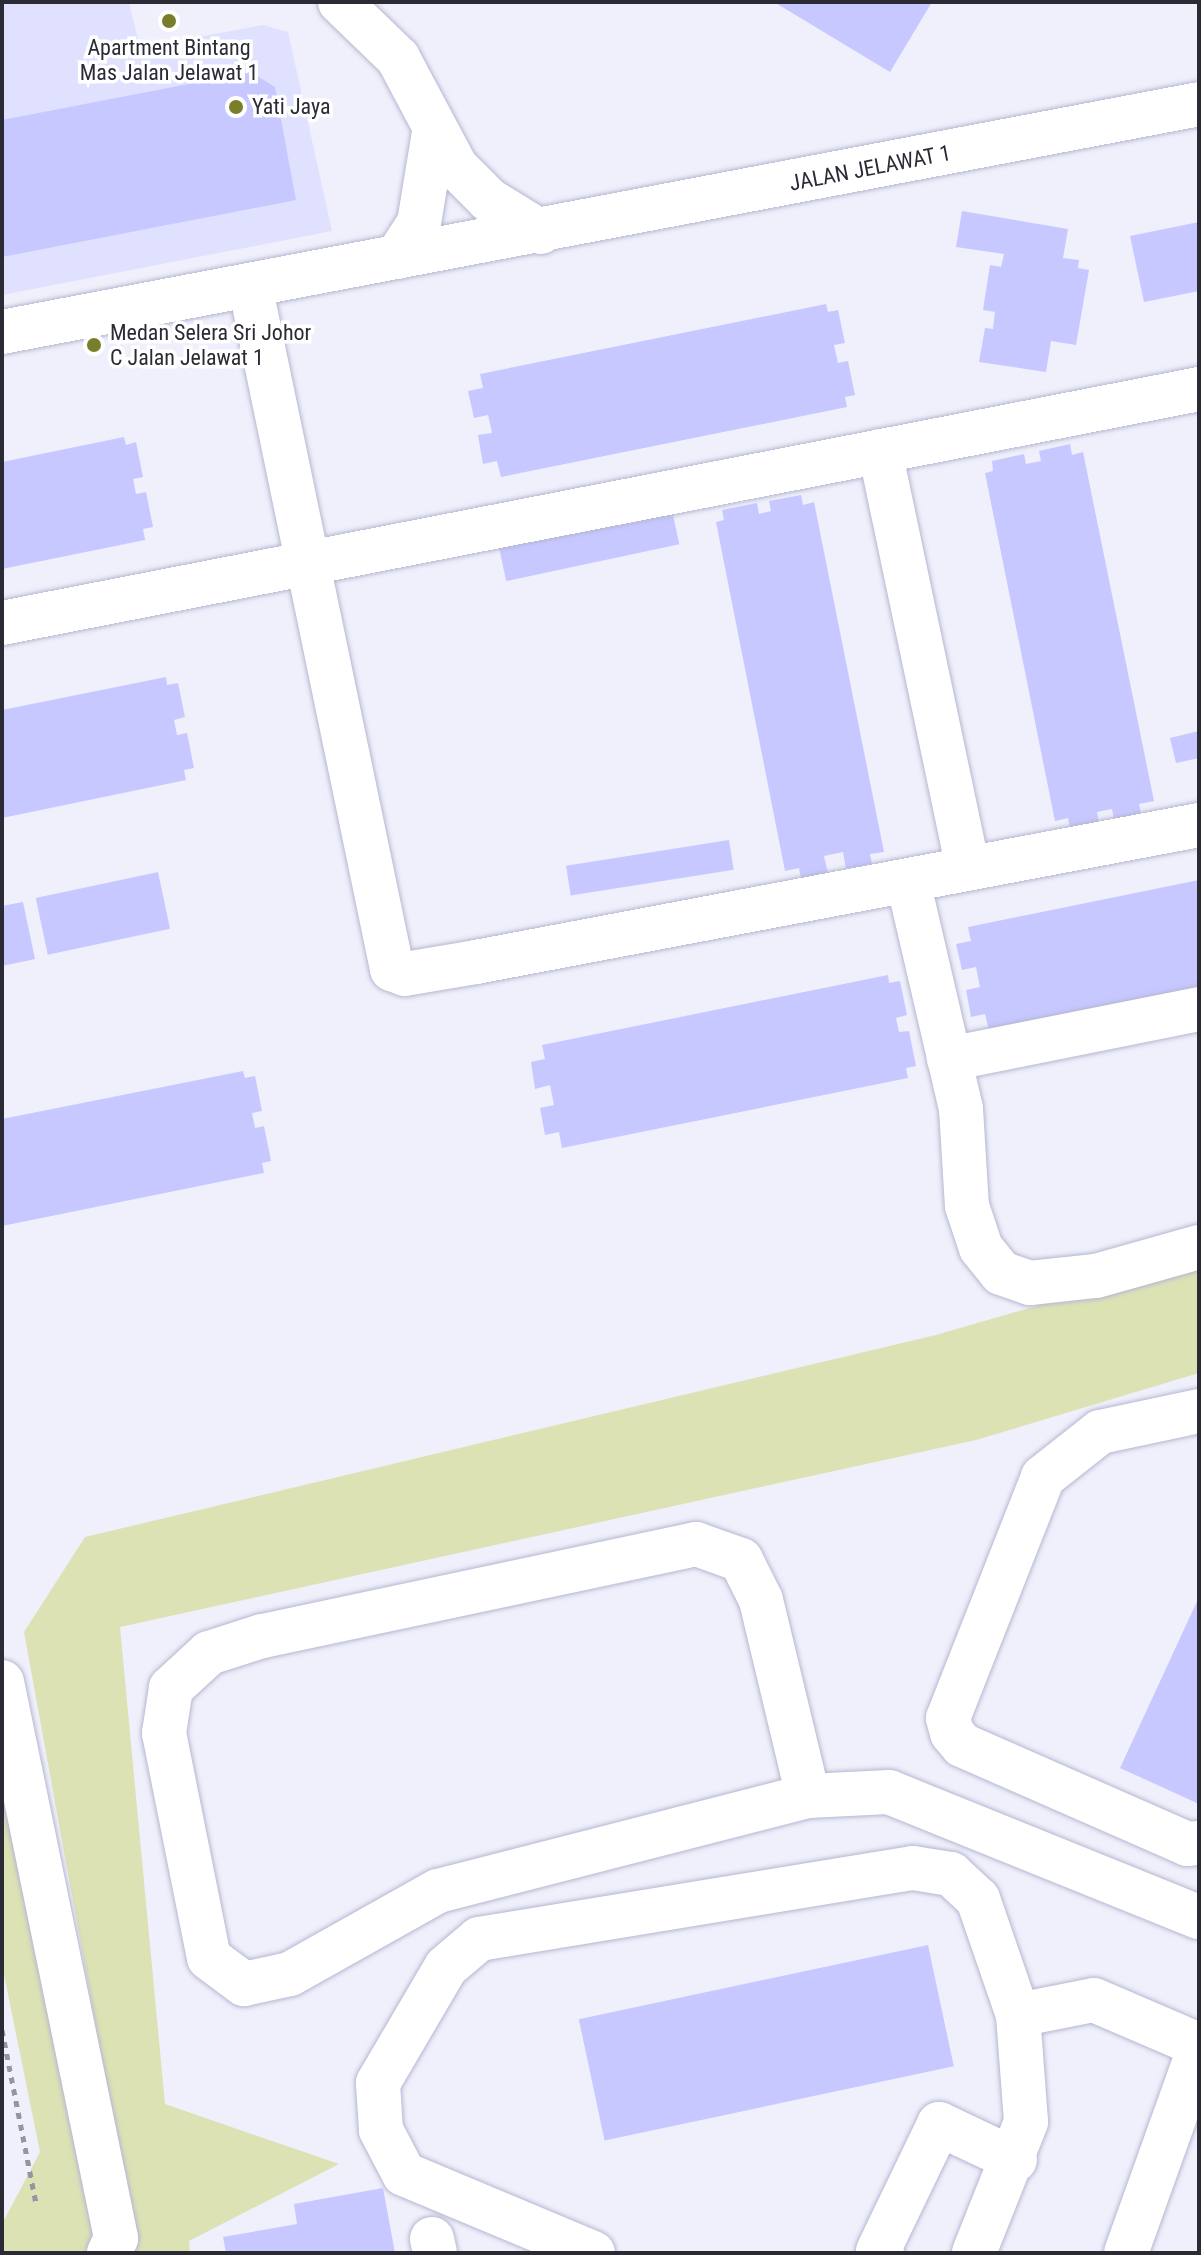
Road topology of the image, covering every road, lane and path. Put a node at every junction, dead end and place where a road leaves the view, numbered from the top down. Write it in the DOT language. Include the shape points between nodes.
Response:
graph roads {
  1 [pos="344,3"];
  2 [pos="1199,104"];
  3 [pos="434,132"];
  4 [pos="541,232"];
  5 [pos="397,257"];
  6 [pos="250,285"];
  7 [pos="2,332"];
  8 [pos="1199,389"];
  9 [pos="880,451"];
  10 [pos="306,564"];
  11 [pos="2,623"];
  12 [pos="1199,825"];
  13 [pos="968,869"];
  14 [pos="908,881"];
  15 [pos="1199,1009"];
  16 [pos="949,1059"];
  17 [pos="1199,1247"];
  18 [pos="1199,1411"];
  19 [pos="2,1682"];
  20 [pos="808,1796"];
  21 [pos="1199,1843"];
  22 [pos="1199,1917"];
  23 [pos="1018,2015"];
  24 [pos="2,2030"];
  25 [pos="1199,2047"];
  26 [pos="1015,2160"];
  27 [pos="36,2204"];
  28 [pos="874,2252"];
  29 [pos="109,2253"];
  30 [pos="593,2253"];
  31 [pos="974,2253"];
  32 [pos="1126,2253"];
  1 -- 3 [label="street" via="398,58"];
  2 -- 4 [label="street, JALAN JELAWAT 1"];
  3 -- 4 [label="street" via="471,184"];
  3 -- 5 [label="street" via="419,223"];
  4 -- 5 [label="street, JALAN JELAWAT 1"];
  5 -- 6 [label="street, JALAN JELAWAT 1"];
  6 -- 7 [label="street, JALAN JELAWAT 1"];
  6 -- 10 [label="street"];
  8 -- 9 [label="street"];
  9 -- 10 [label="street"];
  9 -- 13 [label="street"];
  10 -- 11 [label="street"];
  10 -- 14 [label="street" via="392,969 405,974"];
  12 -- 13 [label="street"];
  13 -- 14 [label="street"];
  14 -- 16 [label="street"];
  15 -- 16 [label="street"];
  16 -- 17 [label="street" via="963,1122 967,1206 981,1248 1001,1273 1030,1283 1096,1276"];
  18 -- 21 [label="street" via="1100,1432 1043,1477 948,1721 962,1745 1187,1844"];
  19 -- 29 [label="street" via="116,2238"];
  20 -- 20 [label="street" via="438,1891 290,1974 244,1984 209,1958 164,1733 171,1688 209,1653 262,1636 696,1544 741,1560 761,1600"];
  20 -- 22 [label="street" via="889,1792"];
  23 -- 25 [label="street" via="1094,2000"];
  23 -- 26 [label="street" via="1026,2122"];
  23 -- 30 [label="street" via="978,1899 951,1874 913,1868 479,1939 446,1967 378,2083 381,2130 404,2174"];
  24 -- 27 [label="path"];
  25 -- 32 [label="street"];
  26 -- 28 [label="street" via="939,2124"];
  26 -- 31 [label="street"];
}
